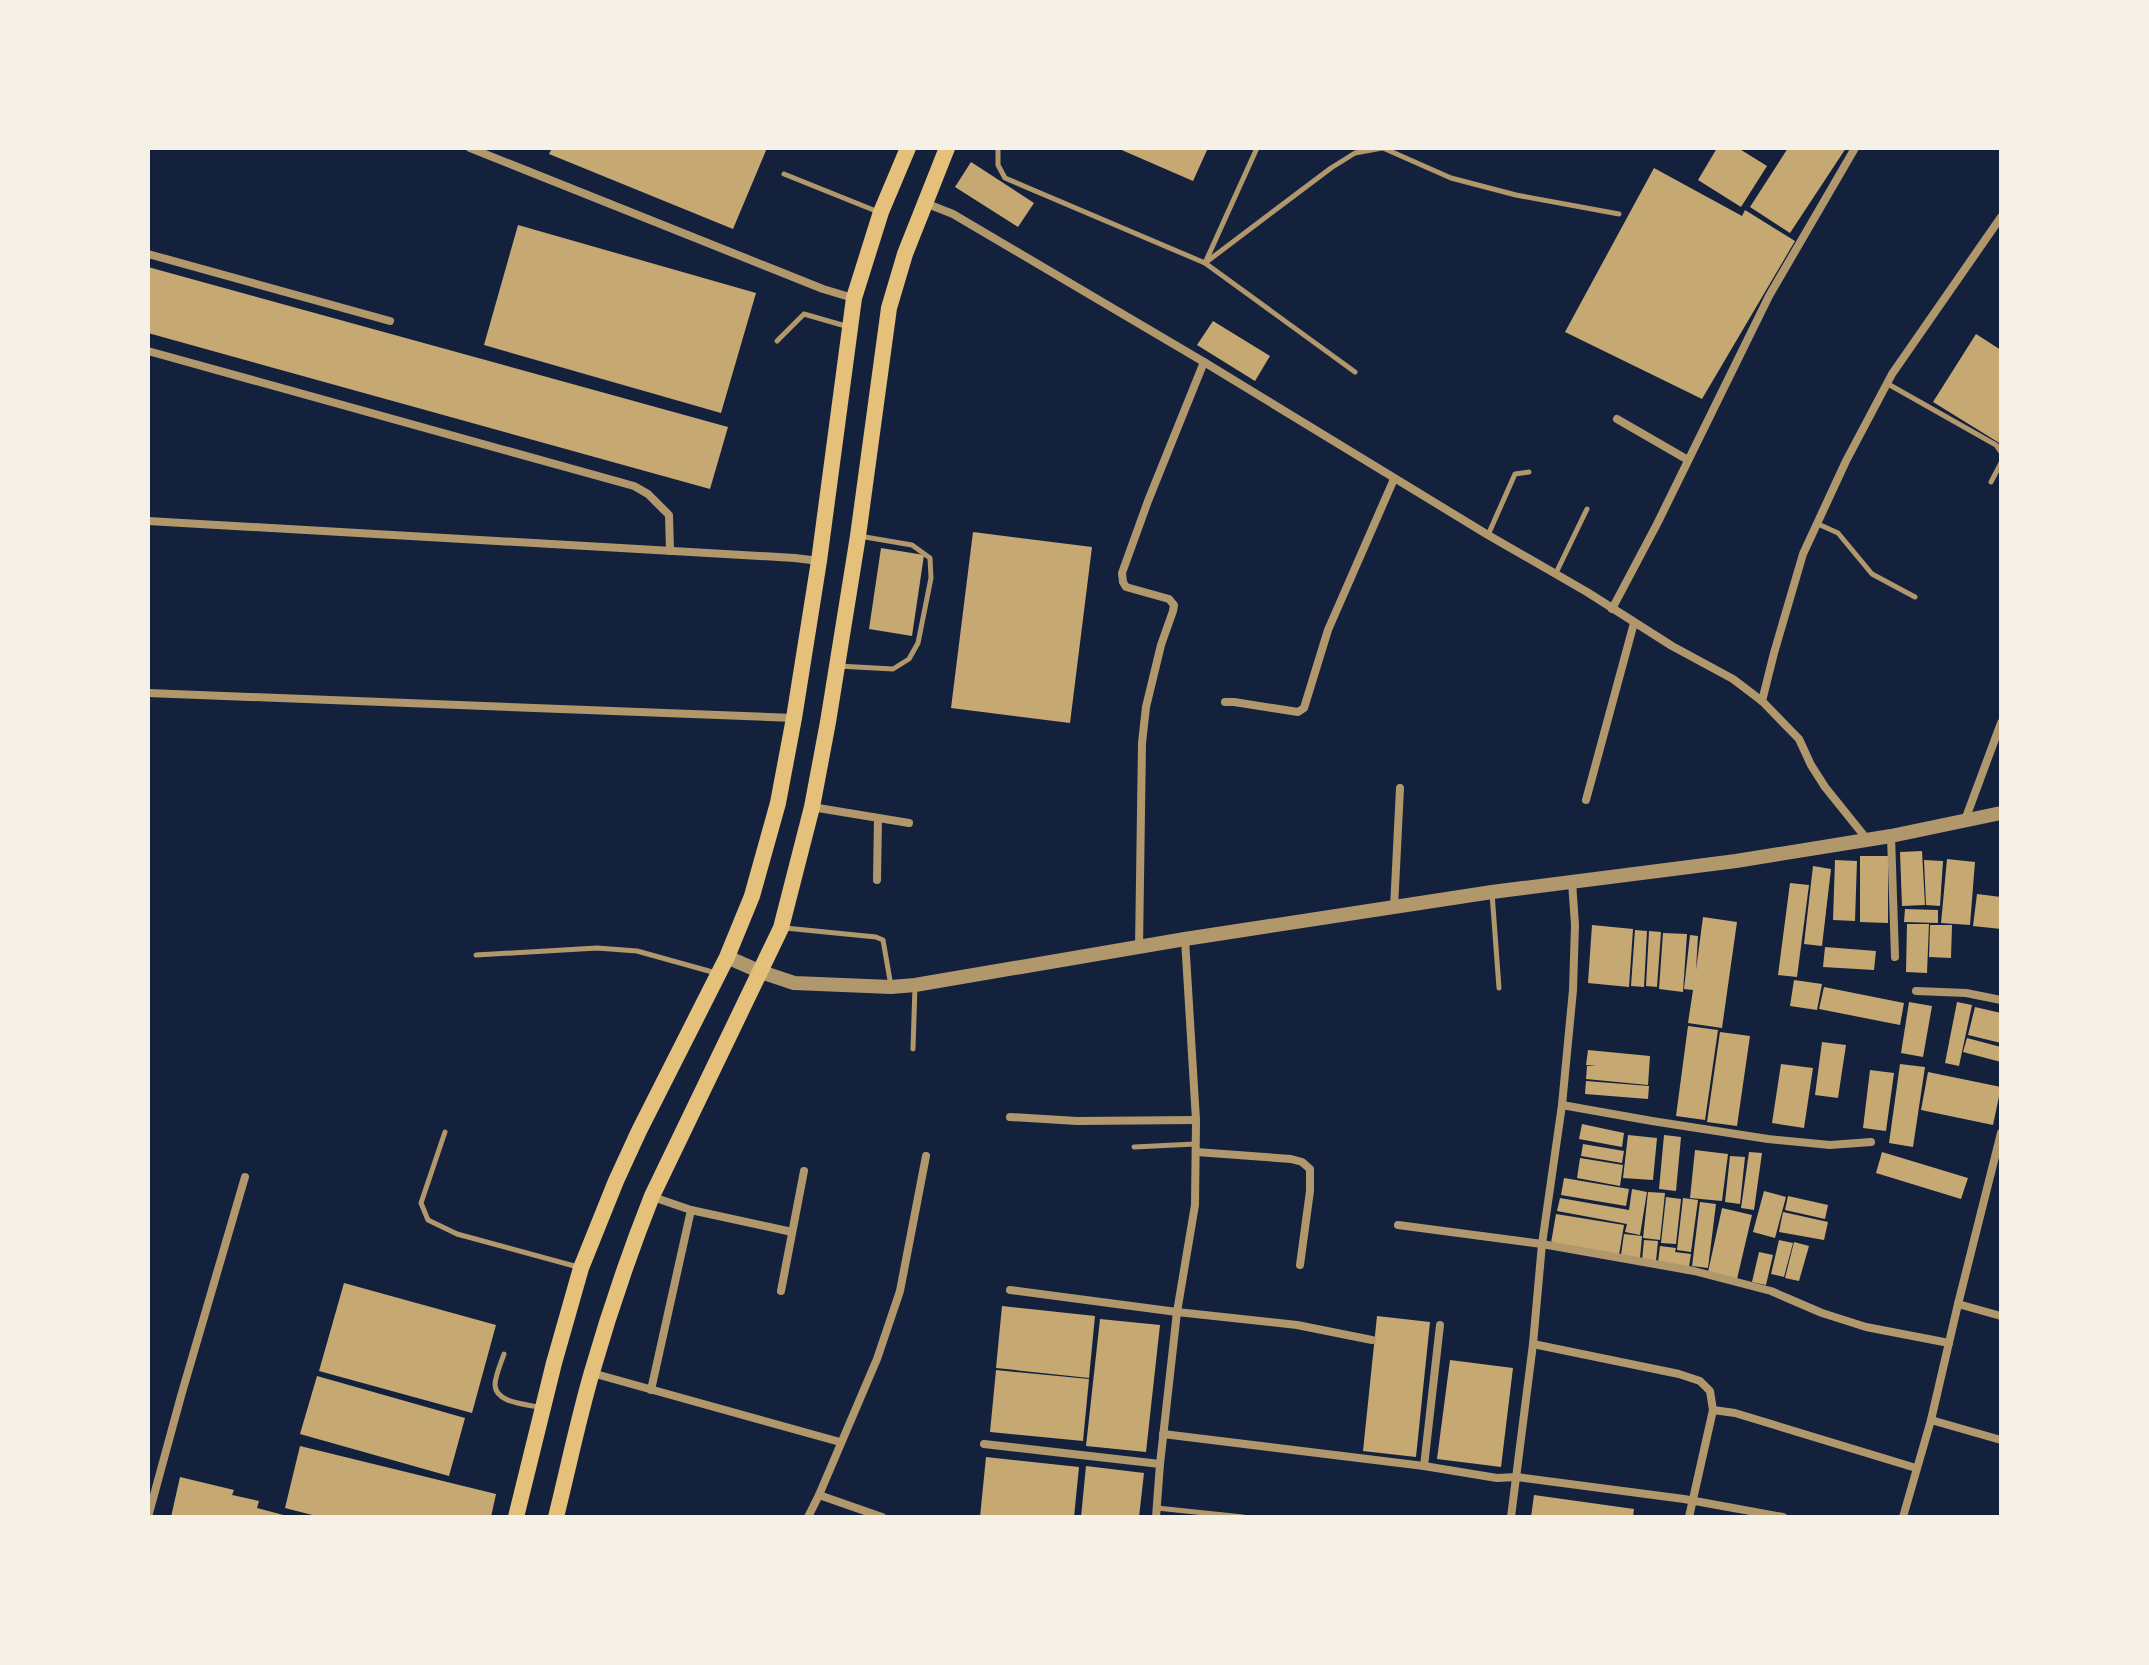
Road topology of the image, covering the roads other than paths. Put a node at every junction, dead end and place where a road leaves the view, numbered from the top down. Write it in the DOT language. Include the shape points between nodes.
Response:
graph roads {
  1 [pos="470,148"];
  2 [pos="908,148"];
  3 [pos="947,148"];
  4 [pos="998,148"];
  5 [pos="1257,148"];
  6 [pos="1382,148"];
  7 [pos="1855,148"];
  8 [pos="784,174"];
  9 [pos="924,203"];
  10 [pos="881,212"];
  11 [pos="1619,214"];
  12 [pos="2001,217"];
  13 [pos="148,254"];
  14 [pos="1205,263"];
  15 [pos="854,298"];
  16 [pos="390,321"];
  17 [pos="850,328"];
  18 [pos="777,341"];
  19 [pos="148,351"];
  20 [pos="1204,362"];
  21 [pos="1355,372"];
  22 [pos="1887,383"];
  23 [pos="1617,419"];
  24 [pos="2001,452"];
  25 [pos="1688,460"];
  26 [pos="2001,463"];
  27 [pos="1529,472"];
  28 [pos="1394,479"];
  29 [pos="1991,482"];
  30 [pos="1587,509"];
  31 [pos="148,521"];
  32 [pos="1818,524"];
  33 [pos="1488,535"];
  34 [pos="858,536"];
  35 [pos="670,551"];
  36 [pos="819,561"];
  37 [pos="1556,573"];
  38 [pos="1915,597"];
  39 [pos="1612,609"];
  40 [pos="1634,623"];
  41 [pos="838,666"];
  42 [pos="148,693"];
  43 [pos="1762,701"];
  44 [pos="1225,702"];
  45 [pos="794,718"];
  46 [pos="2001,723"];
  47 [pos="1400,788"];
  48 [pos="1586,800"];
  49 [pos="812,807"];
  50 [pos="2001,813"];
  51 [pos="878,818"];
  52 [pos="1964,821"];
  53 [pos="909,823"];
  54 [pos="1891,836"];
  55 [pos="1866,838"];
  56 [pos="877,880"];
  57 [pos="1572,882"];
  58 [pos="1492,892"];
  59 [pos="1394,908"];
  60 [pos="781,928"];
  61 [pos="1185,939"];
  62 [pos="1139,948"];
  63 [pos="476,955"];
  64 [pos="727,957"];
  65 [pos="1895,957"];
  66 [pos="761,972"];
  67 [pos="718,973"];
  68 [pos="915,985"];
  69 [pos="891,987"];
  70 [pos="1499,988"];
  71 [pos="1916,991"];
  72 [pos="2001,1000"];
  73 [pos="913,1049"];
  74 [pos="1562,1105"];
  75 [pos="1010,1117"];
  76 [pos="1196,1120"];
  77 [pos="445,1132"];
  78 [pos="2001,1133"];
  79 [pos="1871,1142"];
  80 [pos="1134,1147"];
  81 [pos="1196,1148"];
  82 [pos="926,1156"];
  83 [pos="804,1171"];
  84 [pos="245,1177"];
  85 [pos="652,1196"];
  86 [pos="691,1210"];
  87 [pos="1398,1225"];
  88 [pos="792,1232"];
  89 [pos="1542,1244"];
  90 [pos="1300,1265"];
  91 [pos="581,1268"];
  92 [pos="1010,1290"];
  93 [pos="781,1291"];
  94 [pos="1958,1304"];
  95 [pos="1177,1312"];
  96 [pos="2001,1316"];
  97 [pos="1440,1325"];
  98 [pos="1372,1340"];
  99 [pos="1949,1343"];
  100 [pos="1533,1344"];
  101 [pos="504,1354"];
  102 [pos="592,1373"];
  103 [pos="651,1390"];
  104 [pos="543,1408"];
  105 [pos="1713,1410"];
  106 [pos="1931,1420"];
  107 [pos="1163,1434"];
  108 [pos="2001,1440"];
  109 [pos="840,1442"];
  110 [pos="984,1444"];
  111 [pos="1160,1464"];
  112 [pos="1424,1466"];
  113 [pos="1916,1468"];
  114 [pos="1517,1477"];
  115 [pos="819,1495"];
  116 [pos="1692,1501"];
  117 [pos="1156,1512"];
  118 [pos="148,1517"];
  119 [pos="516,1517"];
  120 [pos="556,1517"];
  121 [pos="808,1517"];
  122 [pos="882,1517"];
  123 [pos="1243,1517"];
  124 [pos="1511,1517"];
  125 [pos="1689,1517"];
  126 [pos="1783,1517"];
  127 [pos="1903,1517"];
  1 -- 15 [label="street"];
  2 -- 10 [label="main road"];
  3 -- 9 [label="main road"];
  4 -- 14 [label="lane" via="1005,178"];
  5 -- 14 [label="lane"];
  6 -- 11 [label="lane" via="1451,178"];
  6 -- 14 [label="lane" via="1355,153 1331,168"];
  7 -- 25 [label="street" via="1769,296"];
  8 -- 10 [label="lane"];
  9 -- 20 [label="street" via="953,214"];
  9 -- 34 [label="main road" via="889,308"];
  10 -- 15 [label="main road"];
  12 -- 22 [label="street"];
  13 -- 16 [label="street"];
  14 -- 21 [label="lane"];
  15 -- 17 [label="main road"];
  17 -- 18 [label="lane" via="804,314"];
  17 -- 36 [label="main road"];
  19 -- 35 [label="street" via="634,486 669,515"];
  20 -- 28 [label="street"];
  20 -- 62 [label="street" via="1122,573 1126,587 1174,605 1146,707 1142,743"];
  22 -- 24 [label="lane"];
  22 -- 32 [label="street"];
  23 -- 25 [label="street"];
  25 -- 39 [label="street"];
  26 -- 29 [label="lane"];
  27 -- 33 [label="lane" via="1515,474"];
  28 -- 33 [label="street"];
  28 -- 44 [label="street" via="1328,630 1304,708 1298,712"];
  30 -- 37 [label="lane"];
  31 -- 35 [label="street"];
  32 -- 38 [label="lane" via="1838,533 1872,574"];
  32 -- 43 [label="street" via="1803,554"];
  33 -- 37 [label="street"];
  34 -- 41 [label="main road"];
  34 -- 41 [label="lane" via="912,545 930,558 931,578 918,643 909,659 893,669"];
  35 -- 36 [label="street"];
  36 -- 45 [label="main road"];
  37 -- 39 [label="street"];
  39 -- 40 [label="street"];
  40 -- 43 [label="street"];
  40 -- 48 [label="street"];
  41 -- 49 [label="main road"];
  42 -- 45 [label="street"];
  43 -- 55 [label="street" via="1799,739 1825,787"];
  45 -- 64 [label="main road" via="752,896"];
  46 -- 52 [label="street"];
  47 -- 59 [label="street"];
  49 -- 51 [label="street"];
  49 -- 60 [label="main road"];
  50 -- 52 [label="street"];
  51 -- 53 [label="street"];
  51 -- 56 [label="street"];
  52 -- 54 [label="street"];
  54 -- 55 [label="street"];
  54 -- 65 [label="street"];
  55 -- 57 [label="street"];
  57 -- 58 [label="street"];
  57 -- 74 [label="street" via="1573,990"];
  58 -- 59 [label="street"];
  58 -- 70 [label="lane"];
  59 -- 61 [label="street"];
  60 -- 66 [label="main road"];
  60 -- 69 [label="lane" via="883,940"];
  61 -- 62 [label="street"];
  61 -- 76 [label="street"];
  62 -- 68 [label="street"];
  63 -- 67 [label="lane" via="597,948 637,951"];
  64 -- 66 [label="street"];
  64 -- 67 [label="main road"];
  66 -- 69 [label="street" via="794,983"];
  66 -- 85 [label="main road"];
  67 -- 91 [label="main road" via="639,1131"];
  68 -- 69 [label="street"];
  68 -- 73 [label="lane"];
  71 -- 72 [label="street"];
  74 -- 79 [label="street" via="1768,1139 1830,1145"];
  74 -- 89 [label="street"];
  75 -- 76 [label="street"];
  76 -- 81 [label="street"];
  77 -- 91 [label="lane" via="421,1203 428,1220 457,1234"];
  78 -- 94 [label="street"];
  80 -- 81 [label="lane"];
  81 -- 90 [label="street" via="1291,1159 1310,1169"];
  81 -- 95 [label="street" via="1195,1205"];
  82 -- 109 [label="street" via="900,1291"];
  83 -- 88 [label="street"];
  84 -- 118 [label="street"];
  85 -- 86 [label="street"];
  85 -- 102 [label="main road"];
  86 -- 88 [label="street"];
  86 -- 103 [label="street"];
  87 -- 89 [label="street"];
  88 -- 93 [label="street"];
  89 -- 99 [label="street" via="1694,1271 1771,1291 1866,1327"];
  89 -- 100 [label="street"];
  91 -- 104 [label="main road"];
  92 -- 95 [label="street"];
  94 -- 96 [label="street"];
  94 -- 99 [label="street"];
  95 -- 98 [label="street" via="1297,1325"];
  95 -- 107 [label="street"];
  97 -- 112 [label="street"];
  99 -- 106 [label="street"];
  100 -- 105 [label="street" via="1700,1381 1710,1391"];
  100 -- 114 [label="street"];
  101 -- 104 [label="lane" via="495,1385 498,1394"];
  102 -- 103 [label="street"];
  102 -- 120 [label="main road"];
  103 -- 109 [label="street"];
  104 -- 119 [label="main road"];
  105 -- 113 [label="street"];
  105 -- 116 [label="street"];
  106 -- 108 [label="street"];
  106 -- 113 [label="street"];
  107 -- 111 [label="street"];
  107 -- 112 [label="street"];
  109 -- 115 [label="street"];
  110 -- 111 [label="street"];
  111 -- 117 [label="street"];
  112 -- 114 [label="street"];
  113 -- 127 [label="street"];
  114 -- 116 [label="street"];
  114 -- 124 [label="street"];
  115 -- 121 [label="street"];
  115 -- 122 [label="street"];
  116 -- 125 [label="street"];
  116 -- 126 [label="street"];
  117 -- 123 [label="lane"];
}
